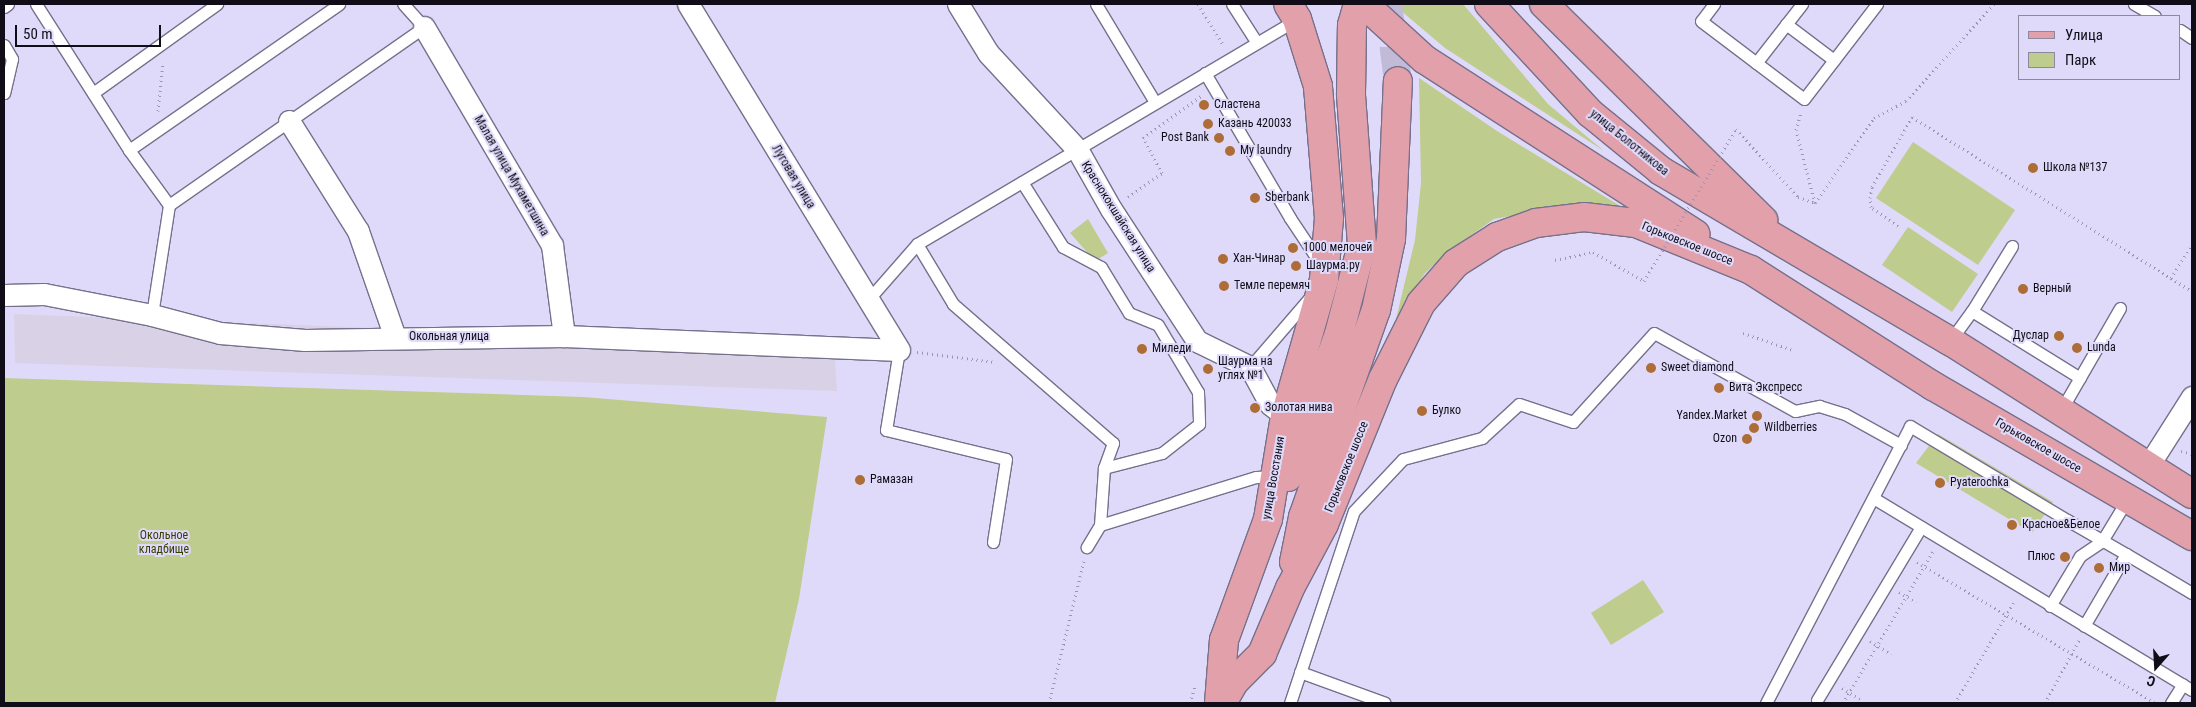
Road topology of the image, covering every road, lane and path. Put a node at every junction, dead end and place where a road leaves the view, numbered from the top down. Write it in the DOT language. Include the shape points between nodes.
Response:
graph roads {
  1 [pos="8,4"];
  2 [pos="36,4"];
  3 [pos="217,4"];
  4 [pos="339,4"];
  5 [pos="404,4"];
  6 [pos="688,4"];
  7 [pos="958,4"];
  8 [pos="1096,4"];
  9 [pos="1198,4"];
  10 [pos="1232,4"];
  11 [pos="1358,4"];
  12 [pos="1364,4"];
  13 [pos="1489,4"];
  14 [pos="1544,4"];
  15 [pos="1714,4"];
  16 [pos="1802,4"];
  17 [pos="1876,4"];
  18 [pos="1994,4"];
  19 [pos="2134,4"];
  20 [pos="4,7"];
  21 [pos="1293,12"];
  22 [pos="2153,15"];
  23 [pos="1786,24"];
  24 [pos="424,27"];
  25 [pos="2181,31"];
  26 [pos="2192,38"];
  27 [pos="165,41"];
  28 [pos="1257,43"];
  29 [pos="4,45"];
  30 [pos="1231,58"];
  31 [pos="1834,60"];
  32 [pos="1756,63"];
  33 [pos="1205,73"];
  34 [pos="1398,81"];
  35 [pos="1214,87"];
  36 [pos="93,92"];
  37 [pos="4,93"];
  38 [pos="1804,99"];
  39 [pos="1155,102"];
  40 [pos="288,121"];
  41 [pos="156,131"];
  42 [pos="1076,149"];
  43 [pos="129,150"];
  44 [pos="1022,182"];
  45 [pos="1815,202"];
  46 [pos="169,205"];
  47 [pos="1111,209"];
  48 [pos="1898,226"];
  49 [pos="916,244"];
  50 [pos="2192,245"];
  51 [pos="2012,246"];
  52 [pos="1794,251"];
  53 [pos="1555,260"];
  54 [pos="1752,270"];
  55 [pos="2171,278"];
  56 [pos="1324,280"];
  57 [pos="2192,291"];
  58 [pos="4,295"];
  59 [pos="868,300"];
  60 [pos="2120,308"];
  61 [pos="1972,311"];
  62 [pos="152,315"];
  63 [pos="1743,333"];
  64 [pos="564,336"];
  65 [pos="396,337"];
  66 [pos="1950,341"];
  67 [pos="899,350"];
  68 [pos="1793,350"];
  69 [pos="1024,366"];
  70 [pos="1250,367"];
  71 [pos="2080,378"];
  72 [pos="2192,397"];
  73 [pos="2060,412"];
  74 [pos="1285,416"];
  75 [pos="1901,445"];
  76 [pos="2148,466"];
  77 [pos="1104,468"];
  78 [pos="1276,476"];
  79 [pos="2192,494"];
  80 [pos="2128,498"];
  81 [pos="1875,499"];
  82 [pos="2058,515"];
  83 [pos="1268,519"];
  84 [pos="2072,523"];
  85 [pos="1100,525"];
  86 [pos="1921,527"];
  87 [pos="2192,536"];
  88 [pos="1940,538"];
  89 [pos="2102,541"];
  90 [pos="993,542"];
  91 [pos="1088,547"];
  92 [pos="2126,554"];
  93 [pos="1903,555"];
  94 [pos="1924,567"];
  95 [pos="1290,588"];
  96 [pos="2022,589"];
  97 [pos="2192,593"];
  98 [pos="2050,606"];
  99 [pos="2006,615"];
  100 [pos="2084,626"];
  101 [pos="1856,633"];
  102 [pos="1877,645"];
  103 [pos="1891,654"];
  104 [pos="2073,655"];
  105 [pos="1300,672"];
  106 [pos="1828,680"];
  107 [pos="2187,687"];
  108 [pos="1849,692"];
  109 [pos="1817,700"];
  110 [pos="1862,700"];
  111 [pos="1049,703"];
  112 [pos="1220,703"];
  113 [pos="1290,703"];
  114 [pos="1385,703"];
  115 [pos="1766,703"];
  116 [pos="1843,703"];
  117 [pos="1955,703"];
  118 [pos="2045,703"];
  119 [pos="2155,703"];
  120 [pos="2171,703"];
  1 -- 20 [label="lane"];
  2 -- 36 [label="lane"];
  3 -- 27 [label="lane"];
  4 -- 41 [label="lane"];
  5 -- 24 [label="lane"];
  6 -- 59 [label="street, Луговая улица"];
  7 -- 42 [label="street, Краснококшайская улица" via="988,53"];
  8 -- 39 [label="lane"];
  9 -- 30 [label="path"];
  10 -- 28 [label="lane"];
  11 -- 83 [label="main road" via="1352,25 1352,94 1362,245 1339,334 1284,489"];
  12 -- 54 [label="main road" via="1424,59"];
  13 -- 52 [label="main road, улица Болотникова" via="1590,113 1661,170"];
  14 -- 52 [label="main road"];
  15 -- 32 [label="lane" via="1700,21"];
  16 -- 23 [label="lane"];
  17 -- 31 [label="lane"];
  18 -- 45 [label="path" via="1906,101 1874,118"];
  19 -- 22 [label="lane"];
  21 -- 28 [label="lane"];
  21 -- 56 [label="main road, улица Восстания" via="1318,86 1329,218"];
  23 -- 31 [label="lane"];
  23 -- 32 [label="lane"];
  24 -- 40 [label="lane"];
  24 -- 64 [label="street, Малая улица Мухаметшина" via="552,245"];
  25 -- 26 [label="lane"];
  27 -- 36 [label="lane"];
  27 -- 41 [label="path"];
  28 -- 30 [label="lane"];
  29 -- 37 [label="lane" via="12,59"];
  30 -- 33 [label="lane"];
  31 -- 38 [label="lane"];
  32 -- 38 [label="lane"];
  33 -- 35 [label="lane"];
  33 -- 39 [label="lane"];
  34 -- 95 [label="main road" via="1391,239 1376,310 1303,517"];
  35 -- 47 [label="path" via="1143,138 1162,173"];
  35 -- 56 [label="lane" via="1290,218 1319,259"];
  36 -- 43 [label="lane"];
  38 -- 45 [label="path" via="1796,130"];
  39 -- 42 [label="lane"];
  40 -- 46 [label="lane"];
  40 -- 65 [label="street" via="358,231"];
  41 -- 43 [label="lane"];
  42 -- 44 [label="lane"];
  42 -- 47 [label="street, Краснококшайская улица"];
  43 -- 46 [label="lane"];
  44 -- 49 [label="lane"];
  44 -- 77 [label="lane" via="1063,247 1101,267 1129,313 1158,325 1198,392 1199,424 1162,453"];
  45 -- 53 [label="path, bridge" via="1798,197 1736,129 1644,281 1594,252"];
  46 -- 62 [label="lane"];
  47 -- 70 [label="street, Краснококшайская улица" via="1197,341"];
  48 -- 55 [label="path" via="1871,207 1870,198 1872,187 1912,117"];
  49 -- 59 [label="lane"];
  49 -- 69 [label="lane" via="953,304"];
  50 -- 55 [label="path"];
  51 -- 61 [label="lane"];
  52 -- 66 [label="main road"];
  54 -- 80 [label="main road, Горьковское шоссе" via="1933,386"];
  54 -- 95 [label="main road, Горьковское шоссе" via="1636,223 1584,217 1536,223 1497,237 1456,263 1421,303 1382,379 1324,524"];
  55 -- 57 [label="path"];
  56 -- 70 [label="lane"];
  56 -- 74 [label="main road, улица Восстания"];
  58 -- 62 [label="street, Окольная улица" via="44,294"];
  59 -- 67 [label="street, Луговая улица"];
  60 -- 71 [label="lane"];
  61 -- 66 [label="lane"];
  61 -- 71 [label="lane"];
  62 -- 65 [label="street, Окольная улица" via="239,334 306,340"];
  63 -- 68 [label="path"];
  64 -- 65 [label="street, Окольная улица"];
  64 -- 67 [label="street, Окольная улица"];
  66 -- 73 [label="main road"];
  67 -- 69 [label="path"];
  67 -- 90 [label="lane" via="886,430 1006,459"];
  69 -- 77 [label="lane" via="1113,443"];
  70 -- 74 [label="street" via="1270,404"];
  71 -- 73 [label="lane"];
  72 -- 76 [label="street"];
  73 -- 76 [label="main road"];
  74 -- 78 [label="main road, улица Восстания"];
  75 -- 81 [label="lane"];
  75 -- 84 [label="lane" via="1910,426"];
  75 -- 105 [label="lane" via="1845,414 1819,406 1795,411 1654,333 1573,422 1519,404 1482,438 1404,459 1354,512"];
  76 -- 79 [label="main road"];
  77 -- 85 [label="lane"];
  78 -- 83 [label="main road, улица Восстания"];
  78 -- 85 [label="lane" via="1256,477"];
  80 -- 87 [label="main road, Горьковское шоссе"];
  80 -- 89 [label="lane"];
  81 -- 86 [label="lane"];
  81 -- 115 [label="lane"];
  82 -- 84 [label="lane"];
  83 -- 112 [label="main road, улица Восстания" via="1224,640"];
  84 -- 89 [label="lane"];
  85 -- 91 [label="lane"];
  86 -- 88 [label="lane"];
  86 -- 93 [label="lane"];
  88 -- 94 [label="path"];
  88 -- 96 [label="lane"];
  89 -- 92 [label="lane"];
  89 -- 98 [label="lane" via="2080,556"];
  91 -- 111 [label="path"];
  92 -- 97 [label="lane"];
  92 -- 100 [label="lane"];
  93 -- 94 [label="path"];
  93 -- 101 [label="lane"];
  94 -- 99 [label="path"];
  94 -- 102 [label="path"];
  95 -- 112 [label="main road, улица Восстания" via="1262,654 1234,682"];
  96 -- 98 [label="lane"];
  96 -- 99 [label="path"];
  98 -- 100 [label="lane"];
  99 -- 104 [label="path"];
  99 -- 117 [label="path"];
  100 -- 107 [label="lane"];
  101 -- 102 [label="path"];
  101 -- 106 [label="lane"];
  102 -- 103 [label="path"];
  102 -- 108 [label="path"];
  104 -- 118 [label="path"];
  104 -- 119 [label="path"];
  105 -- 113 [label="lane"];
  105 -- 114 [label="lane"];
  106 -- 108 [label="path"];
  106 -- 109 [label="lane"];
  107 -- 120 [label="lane"];
  108 -- 110 [label="path"];
  108 -- 116 [label="path"];
}
